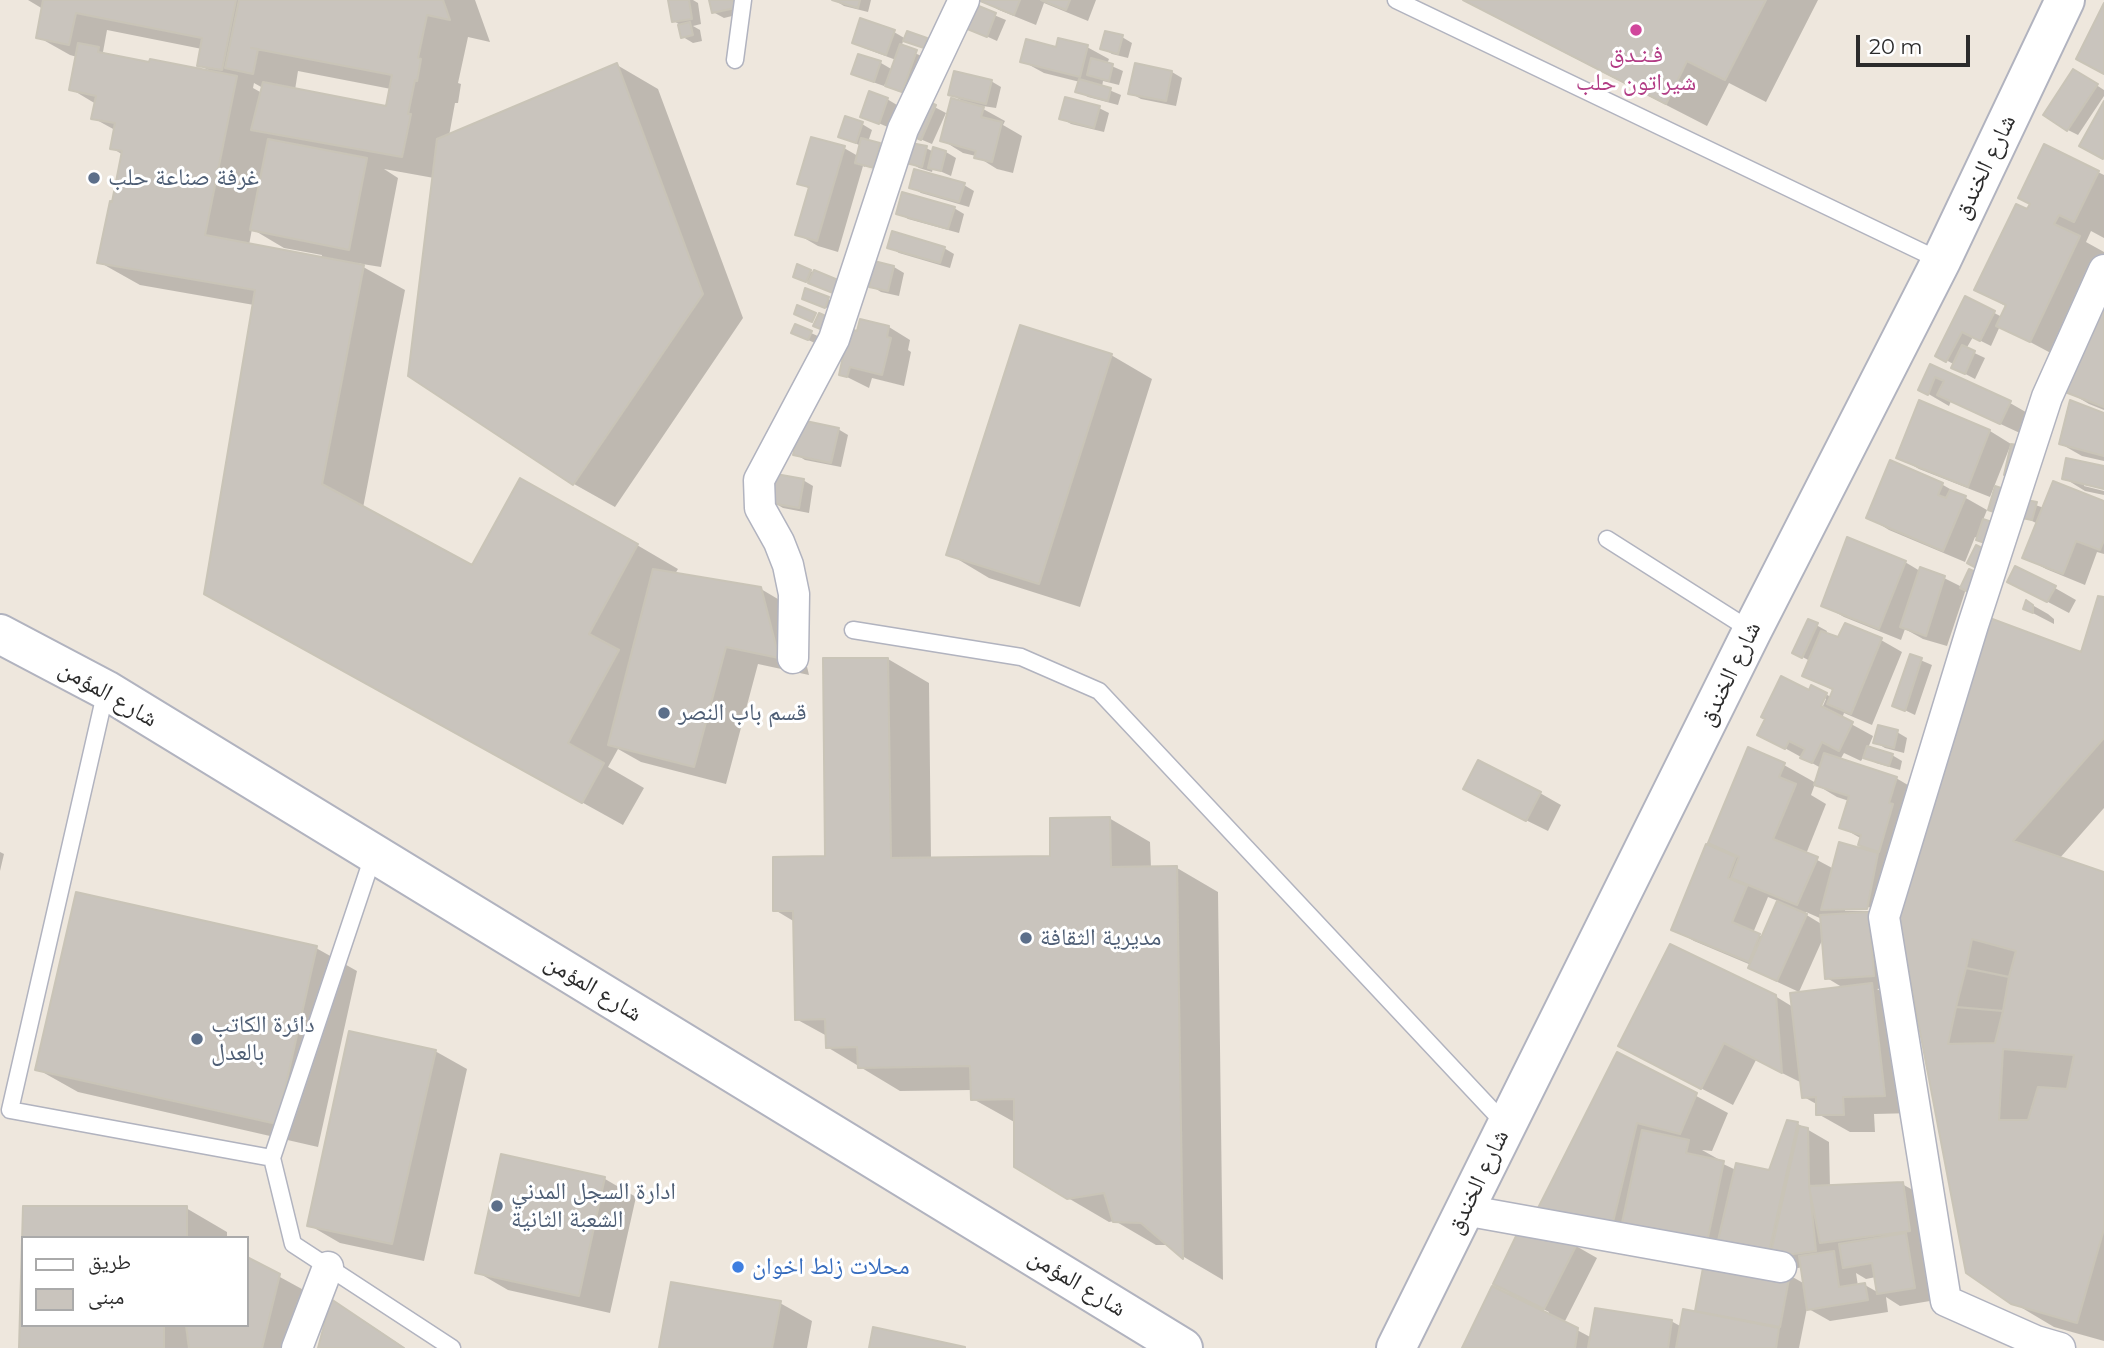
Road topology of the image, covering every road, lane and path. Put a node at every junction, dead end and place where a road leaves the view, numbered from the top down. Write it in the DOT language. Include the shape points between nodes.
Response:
graph roads {
  1 [pos="743,0"];
  2 [pos="964,0"];
  3 [pos="1396,0"];
  4 [pos="2065,0"];
  5 [pos="735,60"];
  6 [pos="1941,261"];
  7 [pos="2104,270"];
  8 [pos="1607,539"];
  9 [pos="853,630"];
  10 [pos="1752,631"];
  11 [pos="0,634"];
  12 [pos="793,658"];
  13 [pos="106,690"];
  14 [pos="374,853"];
  15 [pos="1506,1125"];
  16 [pos="272,1158"];
  17 [pos="1464,1210"];
  18 [pos="328,1267"];
  19 [pos="1781,1267"];
  20 [pos="2046,1346"];
  21 [pos="297,1348"];
  22 [pos="452,1348"];
  23 [pos="1183,1348"];
  24 [pos="1396,1348"];
  1 -- 5 [label="lane"];
  2 -- 12 [label="street" via="903,129 834,339 759,480 760,508 779,542 794,594"];
  3 -- 6 [label="lane"];
  4 -- 6 [label="main road, شارع الخندق"];
  6 -- 10 [label="main road, شارع الخندق"];
  7 -- 20 [label="street" via="2047,397 1884,917 1946,1301"];
  8 -- 10 [label="lane"];
  9 -- 15 [label="lane" via="1021,657 1099,691"];
  10 -- 15 [label="main road, شارع الخندق"];
  11 -- 13 [label="main road, شارع المؤمن"];
  13 -- 14 [label="main road, شارع المؤمن"];
  13 -- 16 [label="lane" via="10,1110"];
  14 -- 16 [label="lane"];
  14 -- 23 [label="main road, شارع المؤمن"];
  15 -- 17 [label="main road, شارع الخندق"];
  16 -- 18 [label="lane" via="293,1244"];
  17 -- 19 [label="street"];
  17 -- 24 [label="main road, شارع الخندق"];
  18 -- 21 [label="street"];
  18 -- 22 [label="lane"];
}
